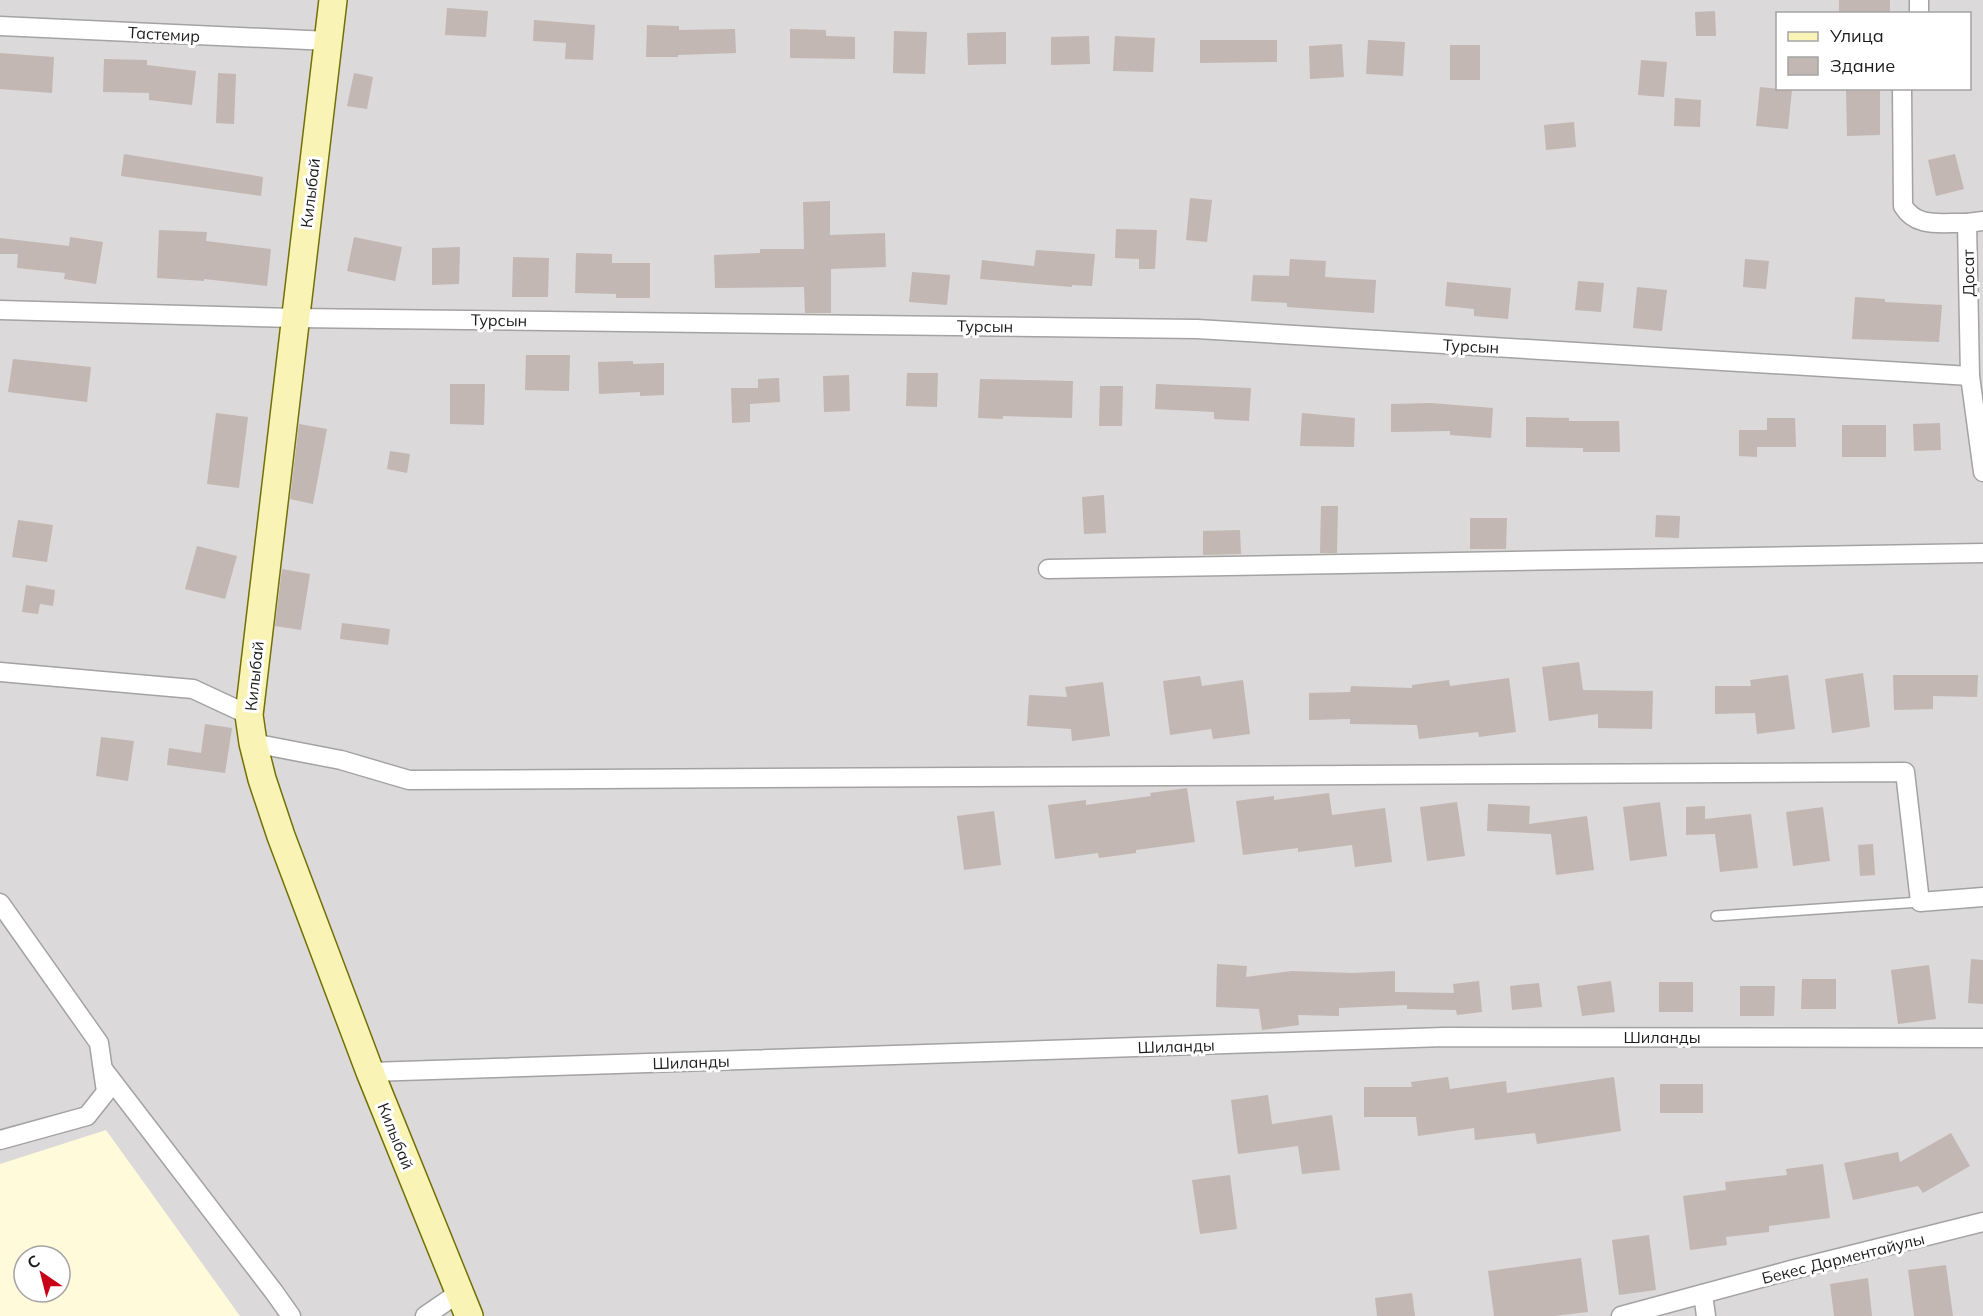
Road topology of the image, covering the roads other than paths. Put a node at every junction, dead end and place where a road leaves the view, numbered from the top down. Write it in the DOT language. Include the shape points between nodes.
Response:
graph roads {
  1 [pos="333,0"];
  2 [pos="0,26"];
  3 [pos="328,41"];
  4 [pos="1902,90"];
  5 [pos="1975,222"];
  6 [pos="0,310"];
  7 [pos="295,318"];
  8 [pos="1970,376"];
  9 [pos="1983,472"];
  10 [pos="1983,553"];
  11 [pos="1048,569"];
  12 [pos="0,672"];
  13 [pos="249,715"];
  14 [pos="253,743"];
  15 [pos="1983,897"];
  16 [pos="1920,902"];
  17 [pos="0,903"];
  18 [pos="1716,916"];
  19 [pos="1983,1038"];
  20 [pos="102,1068"];
  21 [pos="370,1072"];
  22 [pos="0,1140"];
  23 [pos="1983,1222"];
  24 [pos="1703,1294"];
  25 [pos="464,1304"];
  26 [pos="291,1316"];
  27 [pos="425,1316"];
  28 [pos="1621,1316"];
  29 [pos="1706,1316"];
  1 -- 3 [label="street, Килыбай"];
  2 -- 3 [label="street, Тастемир"];
  3 -- 7 [label="street, Килыбай"];
  4 -- 5 [label="street" via="1903,206 1918,222"];
  5 -- 8 [label="street, Досат"];
  6 -- 7 [label="street, Турсын"];
  7 -- 8 [label="street, Турсын" via="1197,329"];
  7 -- 13 [label="street, Килыбай"];
  8 -- 9 [label="street, Досат"];
  10 -- 11 [label="street"];
  12 -- 13 [label="street" via="193,689"];
  13 -- 14 [label="street, Килыбай"];
  14 -- 16 [label="street" via="341,760 409,780 1905,772"];
  14 -- 21 [label="street, Килыбай" via="281,836"];
  15 -- 16 [label="street"];
  16 -- 18 [label="lane"];
  17 -- 20 [label="street" via="99,1043"];
  19 -- 21 [label="street, Шиланды" via="1444,1037"];
  20 -- 22 [label="street" via="106,1092 87,1116"];
  20 -- 26 [label="street"];
  21 -- 25 [label="street, Килыбай"];
  23 -- 24 [label="street, Бекес Дарментайулы"];
  24 -- 28 [label="street, Бекес Дарментайулы"];
  24 -- 29 [label="street"];
  25 -- 27 [label="street"];
}
